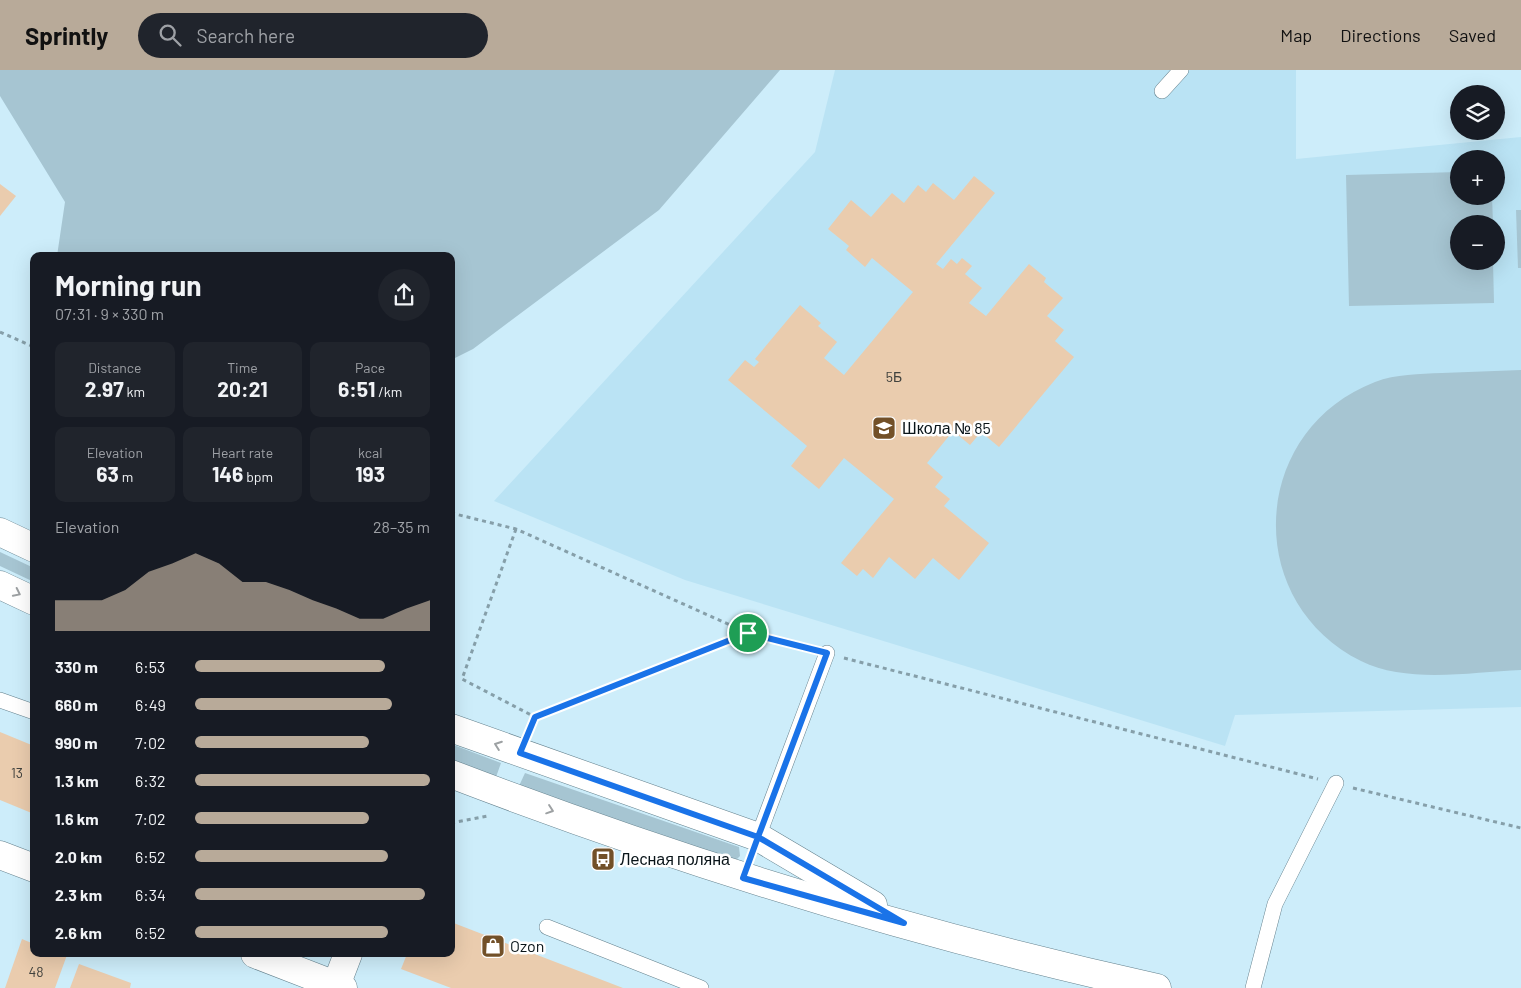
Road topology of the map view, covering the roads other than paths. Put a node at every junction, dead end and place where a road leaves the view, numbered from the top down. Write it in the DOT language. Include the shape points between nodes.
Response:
graph roads {
  1 [pos="1181,70"];
  2 [pos="1162,91"];
  3 [pos="0,532"];
  4 [pos="30,546"];
  5 [pos="0,585"];
  6 [pos="30,600"];
  7 [pos="827,653"];
  8 [pos="0,700"];
  9 [pos="30,711"];
  10 [pos="455,729"];
  11 [pos="455,775"];
  12 [pos="1336,783"];
  13 [pos="758,837"];
  14 [pos="0,855"];
  15 [pos="30,866"];
  16 [pos="743,878"];
  17 [pos="904,923"];
  18 [pos="546,927"];
  19 [pos="262,957"];
  20 [pos="347,957"];
  21 [pos="338,987"];
  22 [pos="701,988"];
  23 [pos="1156,988"];
  24 [pos="1253,988"];
  1 -- 2 [label="lane"];
  3 -- 4 [label="main road"];
  5 -- 6 [label="main road, one-way"];
  7 -- 13 [label="lane"];
  8 -- 9 [label="lane"];
  13 -- 10 [label="main road, one-way"];
  11 -- 16 [label="main road, one-way"];
  12 -- 24 [label="lane" via="1275,904"];
  13 -- 16 [label="main road"];
  13 -- 17 [label="main road"];
  14 -- 15 [label="main road"];
  16 -- 17 [label="main road"];
  17 -- 23 [label="main road" via="1078,971"];
  18 -- 22 [label="lane"];
  19 -- 21 [label="main road"];
  20 -- 21 [label="main road"];
}
